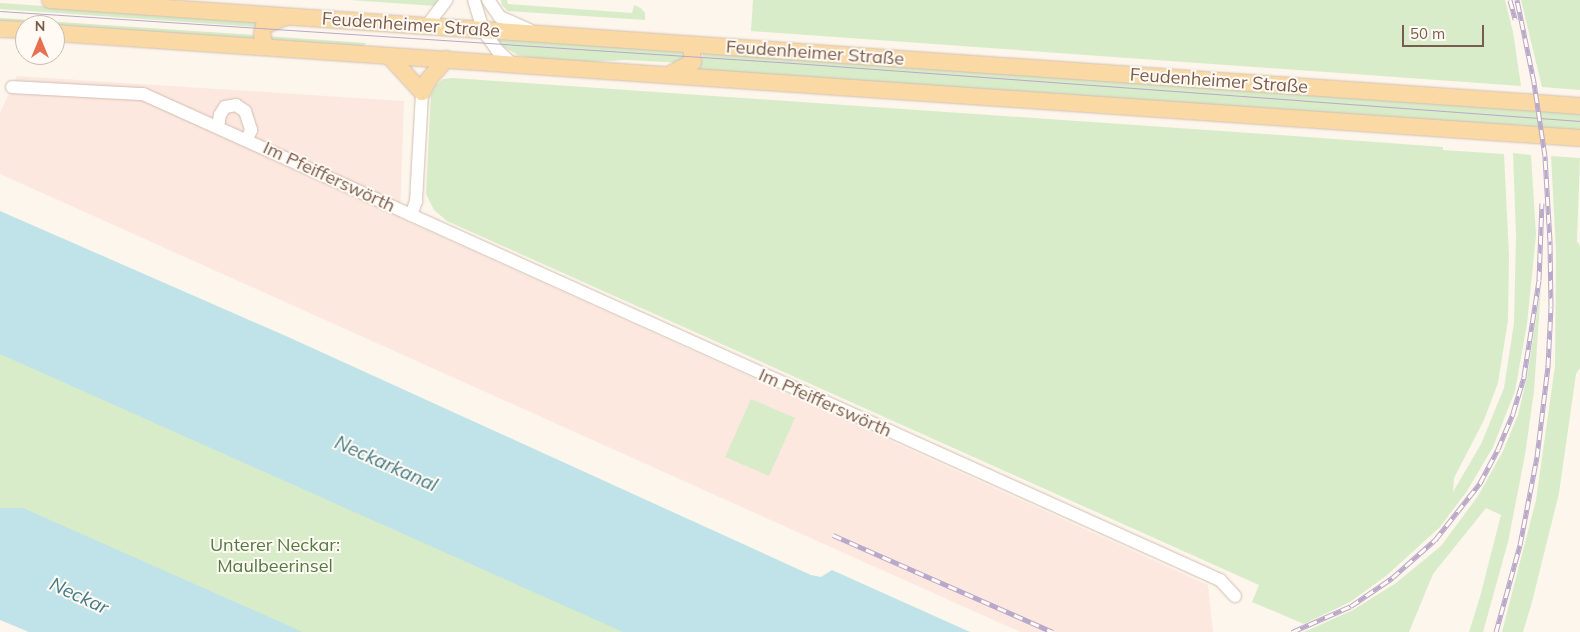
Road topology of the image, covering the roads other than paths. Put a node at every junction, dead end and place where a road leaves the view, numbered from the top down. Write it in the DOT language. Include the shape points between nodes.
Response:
graph roads {
  1 [pos="50,0"];
  2 [pos="446,0"];
  3 [pos="474,0"];
  4 [pos="488,0"];
  5 [pos="287,17"];
  6 [pos="426,26"];
  7 [pos="0,29"];
  8 [pos="15,30"];
  9 [pos="483,30"];
  10 [pos="65,33"];
  11 [pos="539,34"];
  12 [pos="691,45"];
  13 [pos="265,47"];
  14 [pos="389,56"];
  15 [pos="446,59"];
  16 [pos="512,64"];
  17 [pos="670,74"];
  18 [pos="12,87"];
  19 [pos="422,92"];
  20 [pos="1580,106"];
  21 [pos="218,127"];
  22 [pos="1580,138"];
  23 [pos="247,140"];
  24 [pos="411,215"];
  25 [pos="1235,596"];
  1 -- 5 [label="main road, Feudenheimer Straße"];
  2 -- 6 [label="street"];
  3 -- 9 [label="street"];
  4 -- 11 [label="street" via="500,17"];
  5 -- 6 [label="main road, Feudenheimer Straße"];
  5 -- 13 [label="main road" via="264,26"];
  6 -- 9 [label="main road, Feudenheimer Straße"];
  7 -- 8 [label="main road"];
  9 -- 11 [label="main road, Feudenheimer Straße"];
  9 -- 16 [label="street"];
  10 -- 13 [label="main road, Feudenheimer Straße"];
  11 -- 12 [label="main road, Feudenheimer Straße"];
  12 -- 17 [label="main road" via="693,62"];
  12 -- 20 [label="main road, Feudenheimer Straße"];
  13 -- 14 [label="main road, Feudenheimer Straße"];
  14 -- 15 [label="main road, Feudenheimer Straße"];
  14 -- 19 [label="main road"];
  15 -- 16 [label="main road, Feudenheimer Straße"];
  15 -- 19 [label="main road"];
  16 -- 17 [label="main road, Feudenheimer Straße"];
  17 -- 22 [label="main road, Feudenheimer Straße"];
  18 -- 21 [label="street, Im Pfeifferswörth" via="143,94"];
  19 -- 24 [label="street, Im Pfeifferswörth" via="416,202"];
  21 -- 23 [label="street, Im Pfeifferswörth"];
  21 -- 23 [label="street, Im Pfeifferswörth" via="225,107 236,105 246,111 251,130"];
  23 -- 24 [label="street, Im Pfeifferswörth"];
  24 -- 25 [label="street, Im Pfeifferswörth" via="1220,580"];
}
